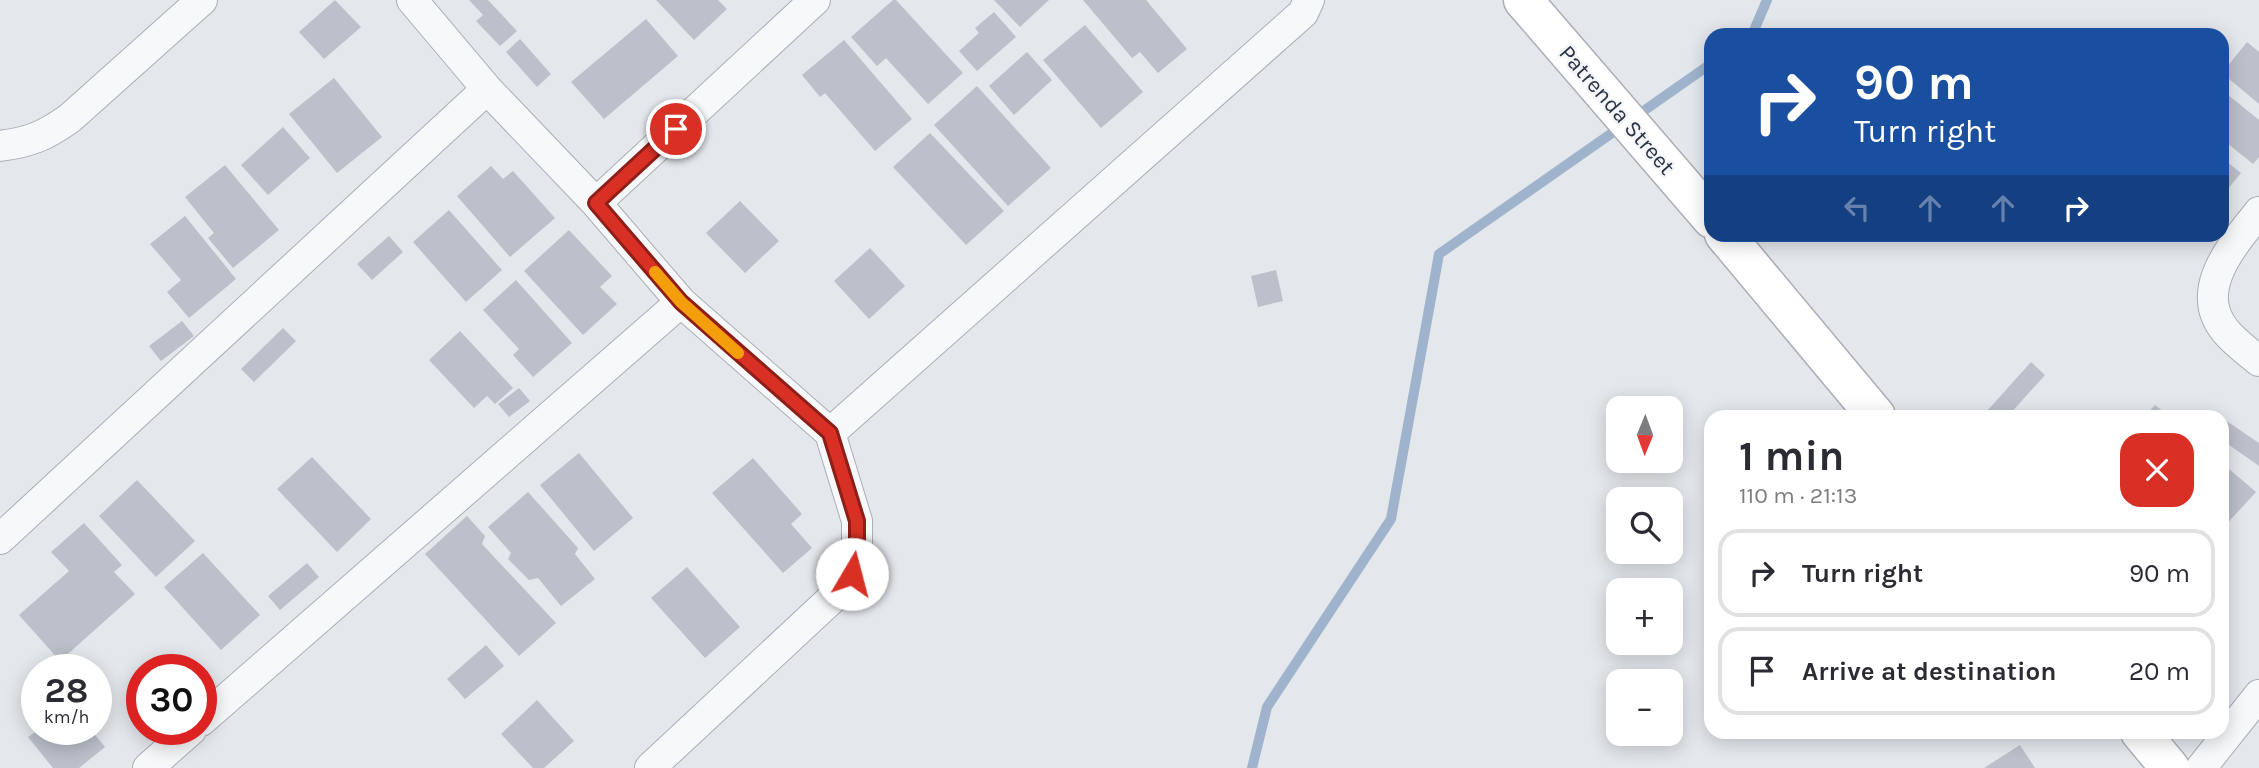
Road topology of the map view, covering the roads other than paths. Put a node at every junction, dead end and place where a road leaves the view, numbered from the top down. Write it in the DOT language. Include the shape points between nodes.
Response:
graph roads {
  1 [pos="202,0"];
  2 [pos="411,0"];
  3 [pos="815,0"];
  4 [pos="1309,0"];
  5 [pos="1523,0"];
  6 [pos="487,89"];
  7 [pos="0,146"];
  8 [pos="596,203"];
  9 [pos="1704,210"];
  10 [pos="2259,212"];
  11 [pos="1731,242"];
  12 [pos="681,302"];
  13 [pos="2259,361"];
  14 [pos="1871,410"];
  15 [pos="830,433"];
  16 [pos="0,539"];
  17 [pos="2259,695"];
  18 [pos="217,707"];
  19 [pos="2229,733"];
  20 [pos="2146,739"];
  21 [pos="2224,739"];
  22 [pos="174,745"];
  23 [pos="148,768"];
  24 [pos="650,768"];
  25 [pos="2170,768"];
  26 [pos="2201,768"];
  1 -- 7 [label="street" via="71,118 29,142"];
  2 -- 6 [label="street"];
  3 -- 8 [label="street"];
  4 -- 15 [label="street" via="1303,13"];
  5 -- 9 [label="street, Patrenda Street"];
  6 -- 8 [label="street"];
  6 -- 16 [label="street"];
  8 -- 12 [label="street"];
  10 -- 13 [label="street" via="2226,253 2212,299 2214,312 2228,334"];
  11 -- 14 [label="street"];
  12 -- 15 [label="street"];
  12 -- 18 [label="street"];
  15 -- 24 [label="street" via="857,521 852,574 841,591"];
  17 -- 19 [label="street"];
  20 -- 25 [label="street"];
  21 -- 26 [label="street"];
  22 -- 23 [label="street"];
}
